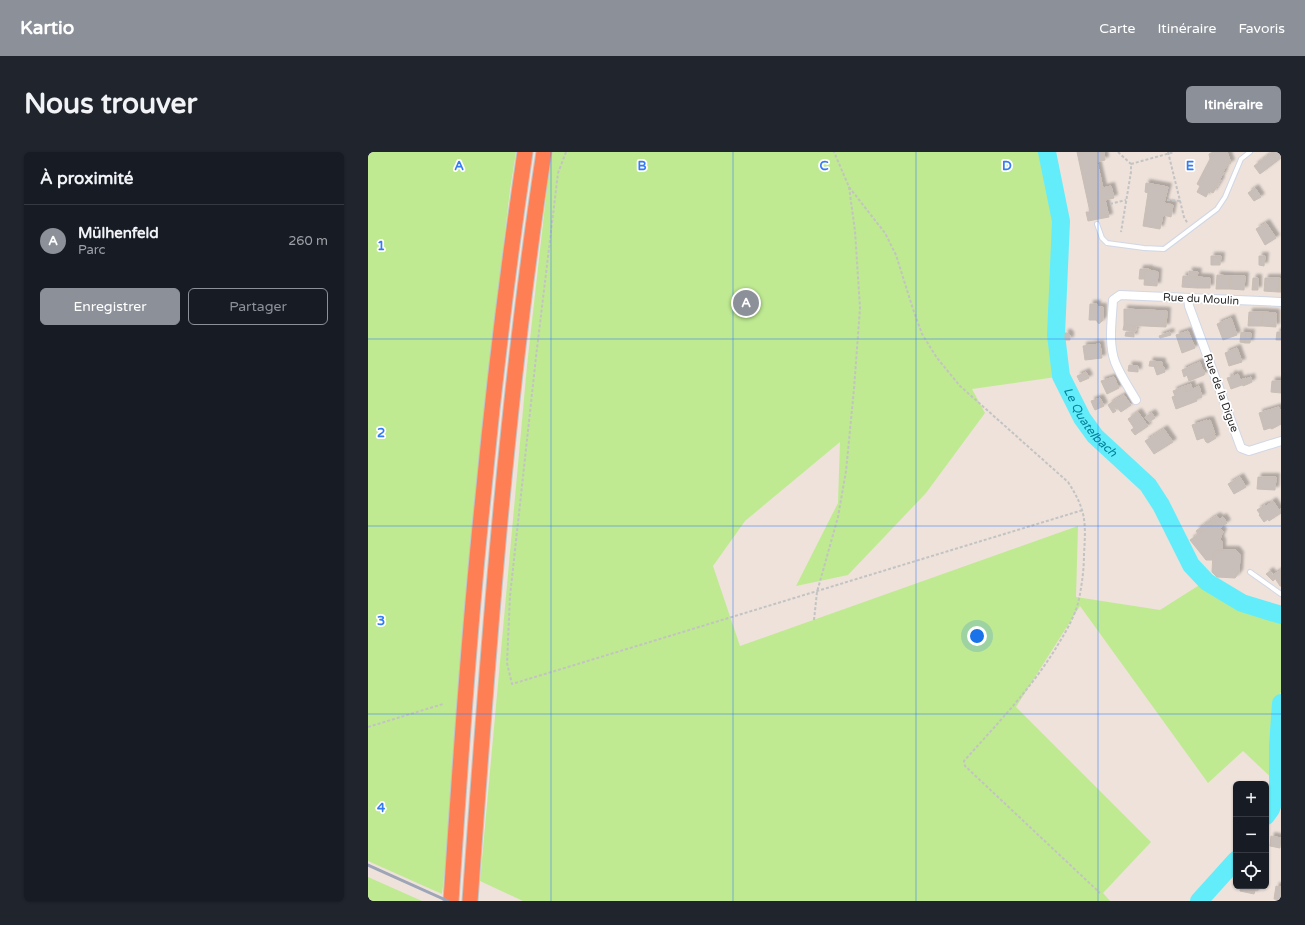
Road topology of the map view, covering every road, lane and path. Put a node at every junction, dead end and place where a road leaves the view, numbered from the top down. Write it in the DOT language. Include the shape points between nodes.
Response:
graph roads {
  1 [pos="525,152"];
  2 [pos="544,152"];
  3 [pos="566,152"];
  4 [pos="834,152"];
  5 [pos="1118,152"];
  6 [pos="1174,152"];
  7 [pos="1250,152"];
  8 [pos="1168,153"];
  9 [pos="1131,164"];
  10 [pos="848,187"];
  11 [pos="1126,200"];
  12 [pos="1167,200"];
  13 [pos="1180,201"];
  14 [pos="1110,204"];
  15 [pos="1097,224"];
  16 [pos="1191,228"];
  17 [pos="1121,232"];
  18 [pos="1188,298"];
  19 [pos="1281,302"];
  20 [pos="1136,400"];
  21 [pos="1281,441"];
  22 [pos="1083,510"];
  23 [pos="1250,572"];
  24 [pos="817,592"];
  25 [pos="1281,594"];
  26 [pos="814,620"];
  27 [pos="443,704"];
  28 [pos="368,727"];
  29 [pos="1100,893"];
  30 [pos="451,901"];
  31 [pos="470,901"];
  1 -- 30 [label="highway" via="483,496 466,685"];
  2 -- 31 [label="highway" via="504,469"];
  3 -- 24 [label="path" via="558,173 510,596 507,663 512,684"];
  4 -- 10 [label="path"];
  5 -- 9 [label="path"];
  6 -- 8 [label="path"];
  7 -- 16 [label="lane" via="1241,159 1225,197 1217,209"];
  8 -- 9 [label="path"];
  8 -- 13 [label="path"];
  9 -- 11 [label="path"];
  10 -- 22 [label="path" via="885,233 896,255 922,334 937,358 960,386 1068,482"];
  10 -- 24 [label="path" via="855,231 860,308 854,389 846,471 838,517"];
  11 -- 14 [label="path"];
  11 -- 17 [label="path"];
  12 -- 13 [label="path"];
  13 -- 16 [label="path" via="1184,217"];
  15 -- 16 [label="lane" via="1102,238 1107,243 1164,249"];
  18 -- 19 [label="street, Rue du Moulin"];
  18 -- 20 [label="street, Rue du Moulin" via="1120,295 1113,300 1111,339 1114,361"];
  18 -- 21 [label="street, Rue de la Digue" via="1241,448 1248,451"];
  22 -- 24 [label="path"];
  22 -- 29 [label="path" via="1086,528 1084,566 1078,600 1068,628 1042,670 964,761 965,766"];
  23 -- 25 [label="lane"];
  24 -- 26 [label="path"];
  27 -- 28 [label="path"];
}
